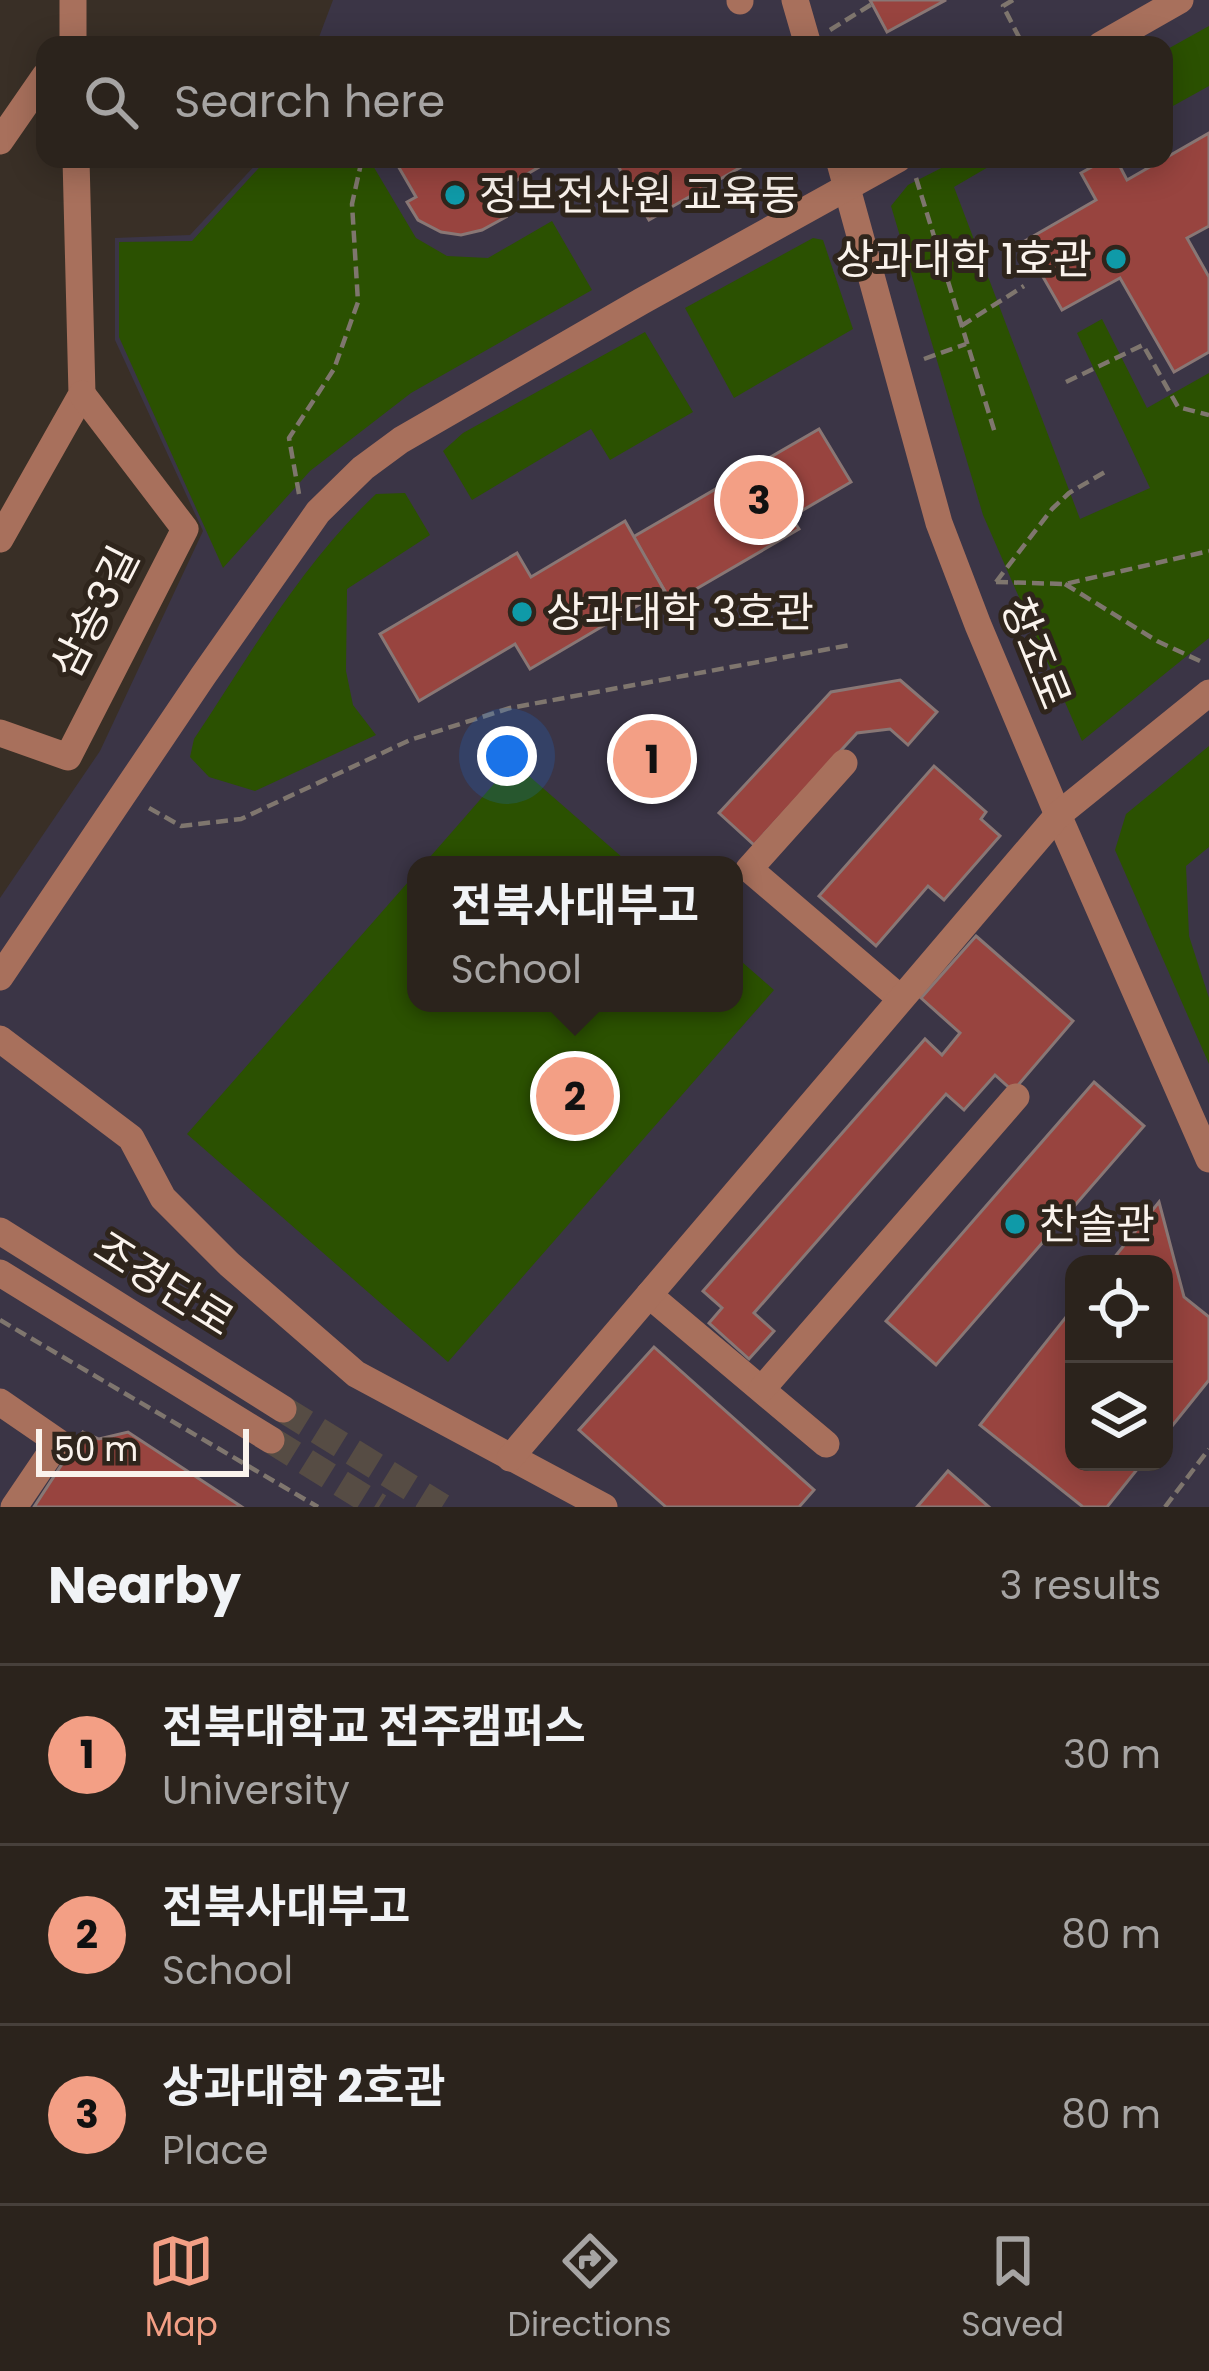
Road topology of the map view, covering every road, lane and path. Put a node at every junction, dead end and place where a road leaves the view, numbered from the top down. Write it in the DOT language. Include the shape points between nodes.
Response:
graph roads {
  1 [pos="73,0"];
  2 [pos="795,0"];
  3 [pos="1013,0"];
  4 [pos="1180,0"];
  5 [pos="872,4"];
  6 [pos="70,36"];
  7 [pos="818,36"];
  8 [pos="822,36"];
  9 [pos="1018,36"];
  10 [pos="1116,36"];
  11 [pos="36,89"];
  12 [pos="0,142"];
  13 [pos="76,168"];
  14 [pos="360,168"];
  15 [pos="842,168"];
  16 [pos="900,168"];
  17 [pos="907,168"];
  18 [pos="847,187"];
  19 [pos="1024,286"];
  20 [pos="961,326"];
  21 [pos="967,344"];
  22 [pos="924,359"];
  23 [pos="1066,382"];
  24 [pos="82,394"];
  25 [pos="1209,416"];
  26 [pos="995,433"];
  27 [pos="1105,472"];
  28 [pos="301,505"];
  29 [pos="0,539"];
  30 [pos="1209,551"];
  31 [pos="1064,584"];
  32 [pos="850,645"];
  33 [pos="1200,662"];
  34 [pos="1209,694"];
  35 [pos="0,733"];
  36 [pos="844,763"];
  37 [pos="144,806"];
  38 [pos="1058,814"];
  39 [pos="0,977"];
  40 [pos="900,998"];
  41 [pos="0,1039"];
  42 [pos="1016,1097"];
  43 [pos="1209,1159"];
  44 [pos="0,1231"];
  45 [pos="0,1273"];
  46 [pos="649,1295"];
  47 [pos="0,1320"];
  48 [pos="762,1389"];
  49 [pos="0,1402"];
  50 [pos="284,1409"];
  51 [pos="271,1440"];
  52 [pos="826,1444"];
  53 [pos="1209,1449"];
  54 [pos="509,1458"];
  55 [pos="0,1497"];
  56 [pos="14,1507"];
  57 [pos="319,1507"];
  58 [pos="604,1507"];
  59 [pos="1166,1507"];
  1 -- 6 [label="street"];
  2 -- 7 [label="street"];
  3 -- 9 [label="path" via="1003,6"];
  4 -- 10 [label="street"];
  5 -- 8 [label="path"];
  11 -- 12 [label="street"];
  13 -- 24 [label="street"];
  14 -- 28 [label="path" via="352,204 358,302 334,369 289,438"];
  15 -- 18 [label="street, 창조로"];
  16 -- 18 [label="street"];
  17 -- 20 [label="path"];
  18 -- 38 [label="street, 창조로" via="940,523"];
  18 -- 39 [label="street" via="363,468 318,512"];
  19 -- 20 [label="path"];
  20 -- 21 [label="path"];
  21 -- 22 [label="path"];
  21 -- 26 [label="path"];
  23 -- 25 [label="path" via="1143,345 1178,407"];
  24 -- 29 [label="street"];
  24 -- 35 [label="street, 삼송3길" via="185,529 68,757"];
  27 -- 31 [label="path" via="1052,509 996,582"];
  30 -- 31 [label="path"];
  31 -- 33 [label="path"];
  32 -- 37 [label="path" via="510,708 410,740 241,819 181,826"];
  34 -- 38 [label="street"];
  36 -- 40 [label="street" via="749,869"];
  38 -- 40 [label="street"];
  38 -- 43 [label="street, 창조로"];
  40 -- 46 [label="street"];
  41 -- 54 [label="street" via="131,1138 163,1198 356,1374"];
  42 -- 48 [label="street"];
  44 -- 50 [label="street, 조경단로"];
  45 -- 51 [label="street, 조경단로"];
  46 -- 48 [label="street"];
  46 -- 54 [label="street"];
  47 -- 57 [label="path"];
  48 -- 52 [label="street"];
  49 -- 56 [label="street" via="58,1442"];
  53 -- 59 [label="path"];
  54 -- 58 [label="street"];
  55 -- 56 [label="street"];
}
